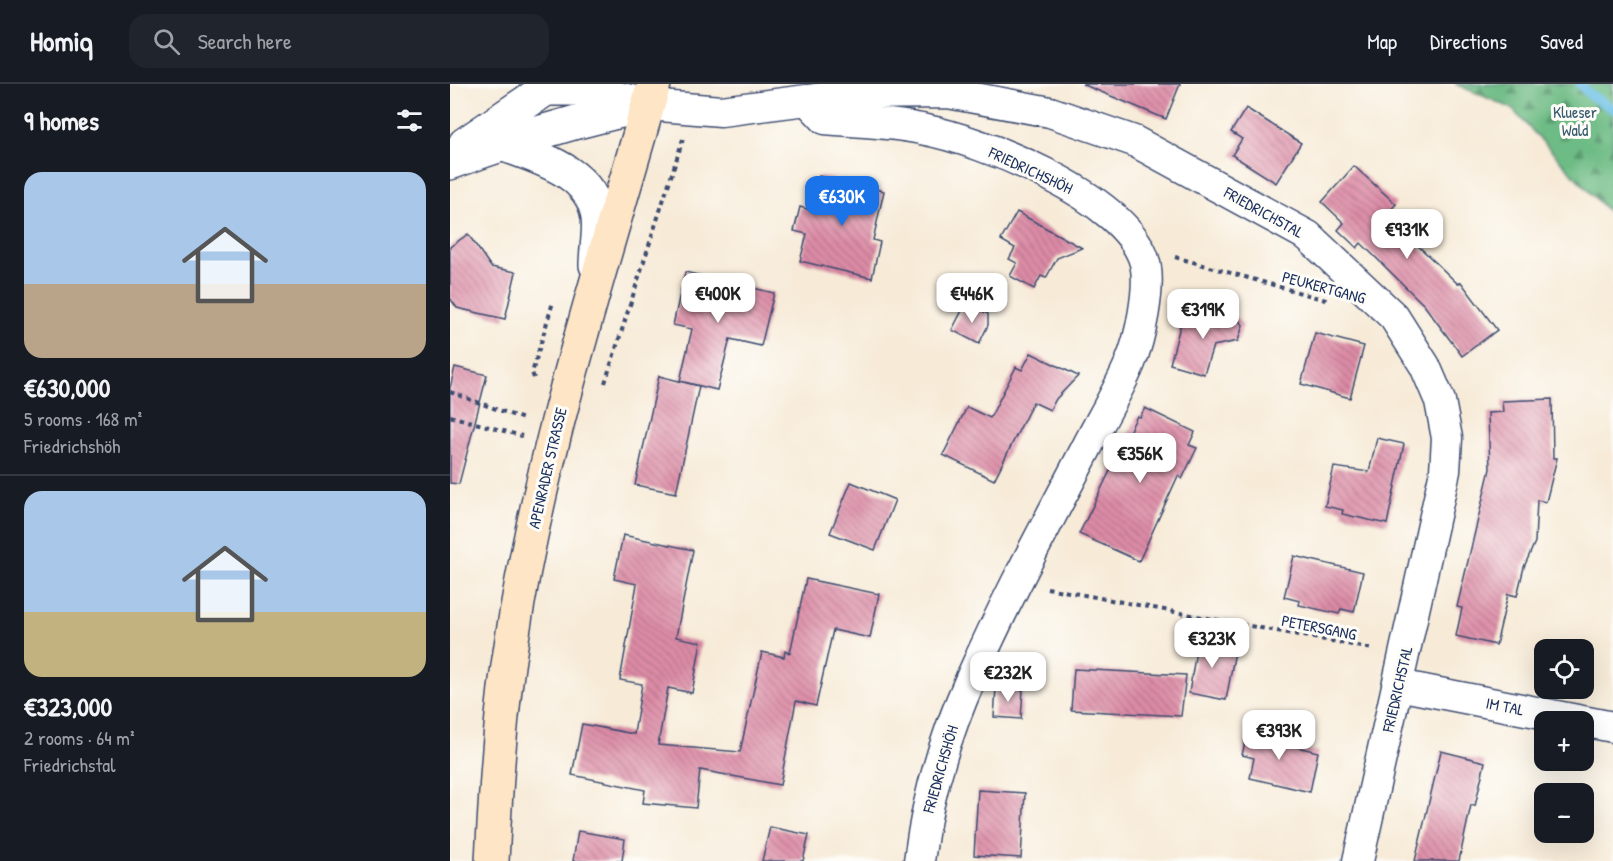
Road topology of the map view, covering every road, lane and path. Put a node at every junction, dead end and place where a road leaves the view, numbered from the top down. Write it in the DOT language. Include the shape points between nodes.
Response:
graph roads {
  1 [pos="550,86"];
  2 [pos="651,95"];
  3 [pos="807,100"];
  4 [pos="693,109"];
  5 [pos="502,144"];
  6 [pos="450,154"];
  7 [pos="450,163"];
  8 [pos="1144,263"];
  9 [pos="595,290"];
  10 [pos="1336,303"];
  11 [pos="604,387"];
  12 [pos="450,392"];
  13 [pos="503,410"];
  14 [pos="450,416"];
  15 [pos="498,429"];
  16 [pos="1017,582"];
  17 [pos="1405,655"];
  18 [pos="1398,685"];
  19 [pos="1613,727"];
  20 [pos="492,861"];
  21 [pos="919,861"];
  22 [pos="1358,861"];
  1 -- 2 [label="street"];
  1 -- 6 [label="street"];
  2 -- 4 [label="street"];
  2 -- 5 [label="street" via="607,113"];
  2 -- 9 [label="main road, APENRADER STRASSE"];
  3 -- 4 [label="street" via="721,111"];
  3 -- 8 [label="street, FRIEDRICHSHÖH" via="825,119 921,129 994,151 1055,178 1103,207 1128,234"];
  3 -- 17 [label="street, FRIEDRICHSTAL" via="850,94 948,93 1050,112 1134,141 1308,236 1394,317 1425,366 1440,401 1447,438 1445,471"];
  4 -- 11 [label="path"];
  5 -- 7 [label="street"];
  5 -- 9 [label="street" via="558,165 587,188 598,216"];
  8 -- 10 [label="path, PEUKERTGANG" via="1174,257"];
  8 -- 16 [label="street, FRIEDRICHSHÖH" via="1145,309 1131,362"];
  9 -- 20 [label="main road, APENRADER STRASSE" via="554,432 512,640"];
  12 -- 13 [label="path"];
  14 -- 15 [label="path"];
  16 -- 17 [label="path, PETERSGANG"];
  16 -- 21 [label="street, FRIEDRICHSHÖH" via="944,744"];
  17 -- 18 [label="street, FRIEDRICHSTAL"];
  18 -- 19 [label="street, IM TAL"];
  18 -- 22 [label="street, FRIEDRICHSTAL"];
}
